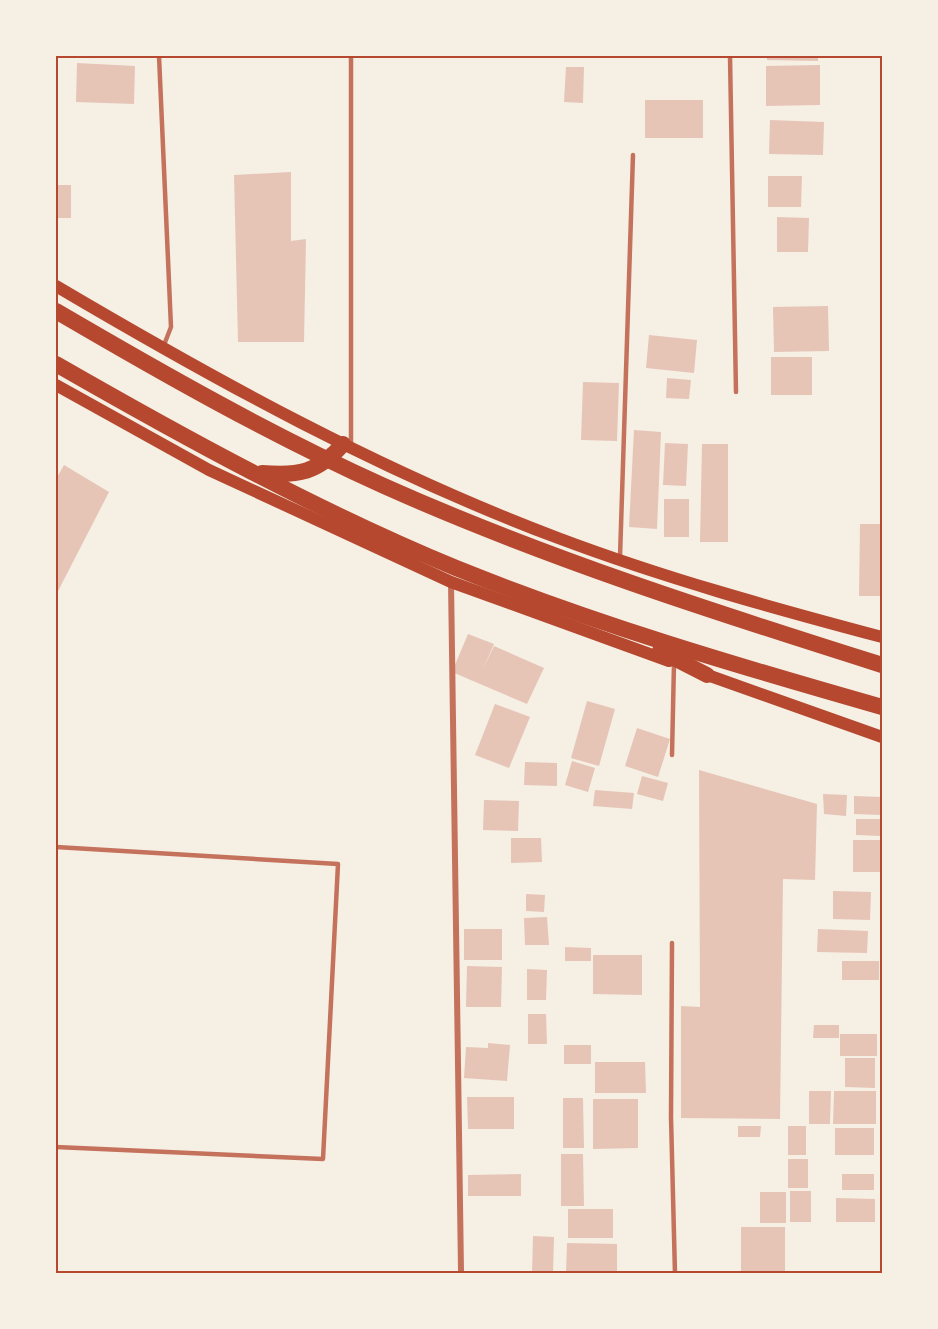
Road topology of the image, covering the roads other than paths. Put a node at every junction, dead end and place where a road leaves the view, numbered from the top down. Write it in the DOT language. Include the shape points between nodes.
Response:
graph roads {
  1 [pos="159,56"];
  2 [pos="351,56"];
  3 [pos="730,56"];
  4 [pos="633,155"];
  5 [pos="56,286"];
  6 [pos="56,312"];
  7 [pos="164,348"];
  8 [pos="56,364"];
  9 [pos="56,385"];
  10 [pos="736,392"];
  11 [pos="347,446"];
  12 [pos="329,460"];
  13 [pos="254,472"];
  14 [pos="620,558"];
  15 [pos="450,582"];
  16 [pos="572,612"];
  17 [pos="882,637"];
  18 [pos="674,663"];
  19 [pos="882,665"];
  20 [pos="707,675"];
  21 [pos="882,707"];
  22 [pos="882,738"];
  23 [pos="672,754"];
  24 [pos="56,847"];
  25 [pos="672,943"];
  26 [pos="56,1147"];
  27 [pos="461,1271"];
  28 [pos="675,1274"];
  1 -- 7 [label="lane" via="171,327"];
  2 -- 11 [label="lane"];
  3 -- 10 [label="lane"];
  4 -- 14 [label="lane"];
  5 -- 7 [label="main road"];
  6 -- 12 [label="highway"];
  7 -- 11 [label="main road"];
  8 -- 13 [label="highway"];
  9 -- 15 [label="main road" via="209,470"];
  11 -- 12 [label="highway"];
  11 -- 14 [label="main road" via="558,538"];
  12 -- 13 [label="highway" via="305,473"];
  12 -- 19 [label="highway" via="465,521 561,558 722,615"];
  13 -- 16 [label="highway" via="362,526"];
  14 -- 17 [label="main road" via="728,594"];
  15 -- 18 [label="main road"];
  15 -- 27 [label="street"];
  16 -- 20 [label="highway"];
  16 -- 21 [label="highway" via="711,659"];
  18 -- 20 [label="main road"];
  18 -- 23 [label="lane"];
  20 -- 22 [label="main road"];
  24 -- 26 [label="lane" via="338,864 323,1159"];
  25 -- 28 [label="lane"];
}
